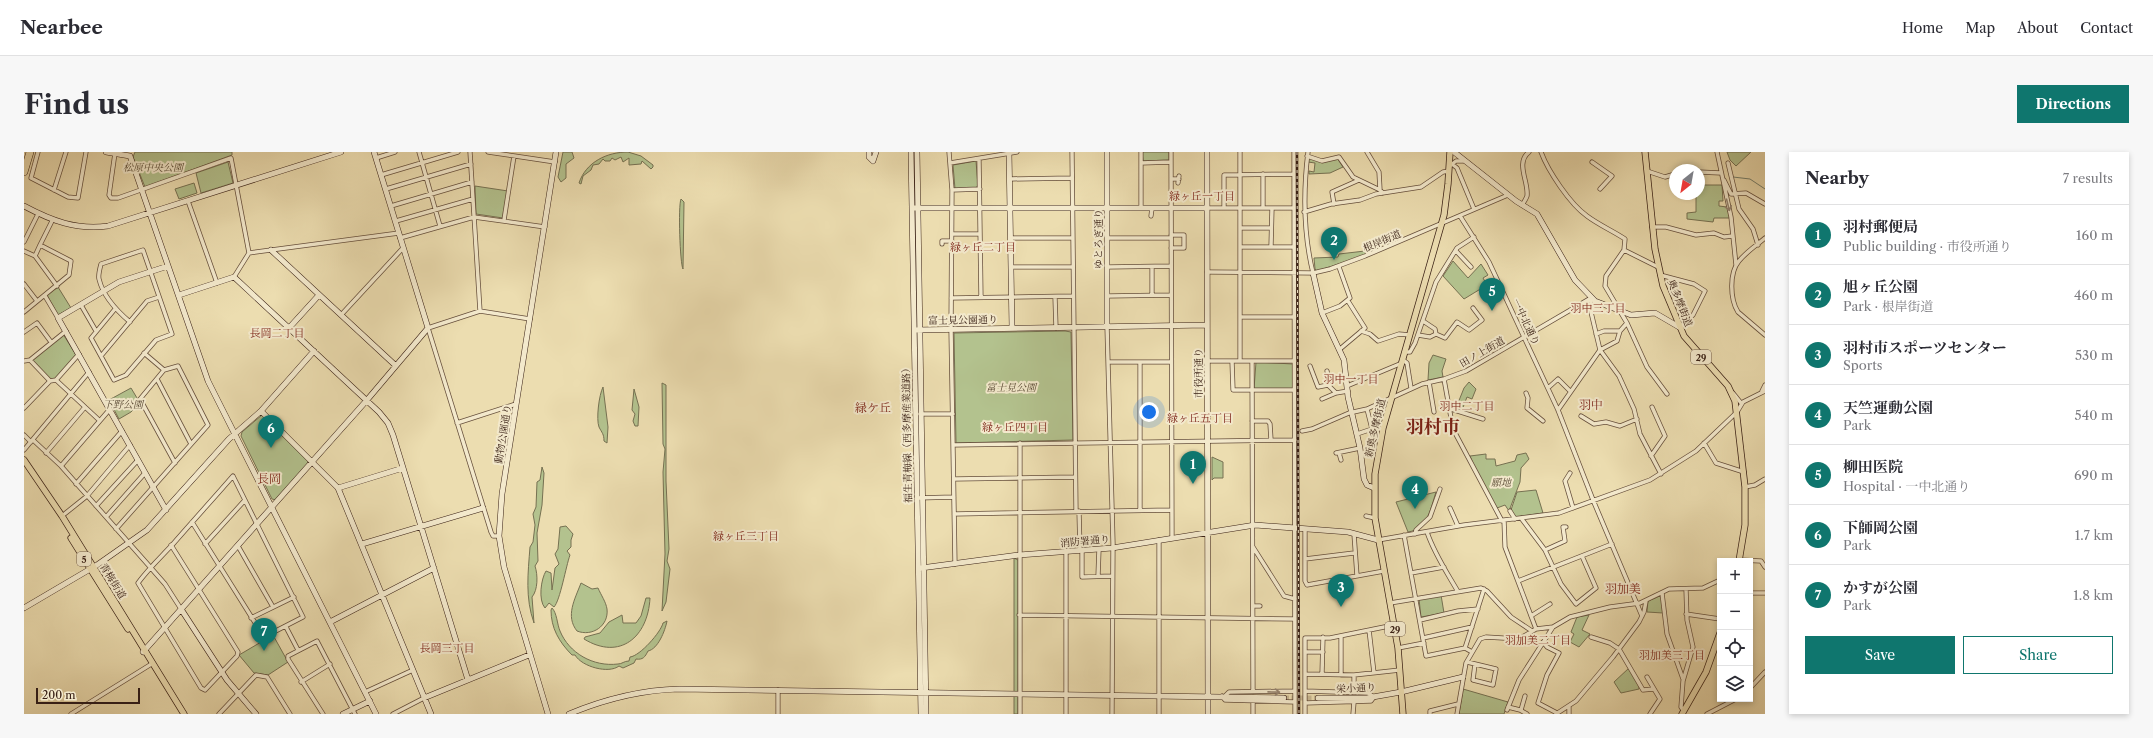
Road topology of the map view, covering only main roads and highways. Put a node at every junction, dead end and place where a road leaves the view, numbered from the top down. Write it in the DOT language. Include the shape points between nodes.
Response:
graph roads {
  1 [pos="30,152"];
  2 [pos="1450,152"];
  3 [pos="1645,152"];
  4 [pos="24,172"];
  5 [pos="24,460"];
  6 [pos="24,466"];
  7 [pos="1739,558"];
  8 [pos="92,567"];
  9 [pos="1717,641"];
  10 [pos="151,664"];
  11 [pos="1683,712"];
  12 [pos="181,714"];
  13 [pos="184,714"];
  14 [pos="1403,714"];
  1 -- 4 [label="highway"];
  2 -- 14 [label="main road, 新奥多摩街道 / 29" via="1441,224 1379,445 1374,488 1378,540 1398,648"];
  3 -- 7 [label="main road, 奥多摩街道 / 29" via="1652,227 1660,275 1679,327 1692,347 1733,393 1745,487 1745,525"];
  5 -- 8 [label="main road, 青梅街道 / 5" via="62,516"];
  6 -- 8 [label="main road, 青梅街道 / 5"];
  8 -- 10 [label="main road, 青梅街道 / 5"];
  9 -- 11 [label="main road" via="1704,674"];
  10 -- 12 [label="main road, 青梅街道 / 5"];
  10 -- 13 [label="main road, 青梅街道 / 5"];
}
